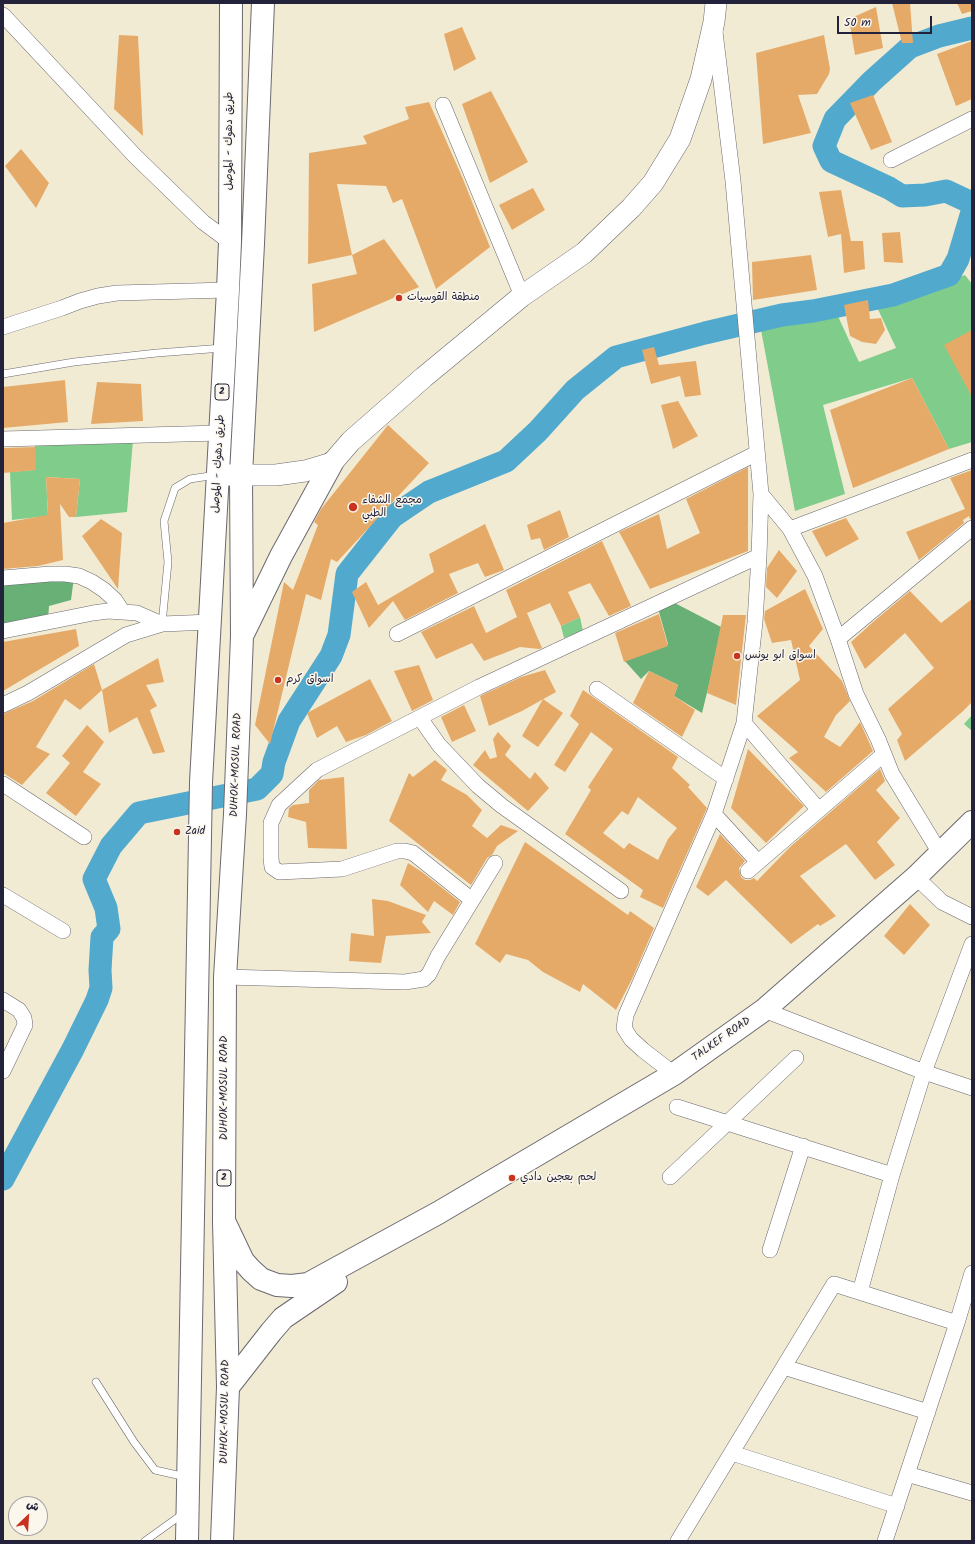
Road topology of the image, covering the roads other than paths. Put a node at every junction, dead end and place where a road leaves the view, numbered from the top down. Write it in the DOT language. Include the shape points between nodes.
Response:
graph roads {
  1 [pos="230,3"];
  2 [pos="263,3"];
  3 [pos="715,13"];
  4 [pos="3,15"];
  5 [pos="443,105"];
  6 [pos="972,119"];
  7 [pos="891,160"];
  8 [pos="230,242"];
  9 [pos="228,290"];
  10 [pos="522,296"];
  11 [pos="3,327"];
  12 [pos="225,348"];
  13 [pos="3,374"];
  14 [pos="220,433"];
  15 [pos="3,439"];
  16 [pos="757,453"];
  17 [pos="972,460"];
  18 [pos="332,463"];
  19 [pos="218,475"];
  20 [pos="241,475"];
  21 [pos="760,494"];
  22 [pos="790,529"];
  23 [pos="970,533"];
  24 [pos="759,556"];
  25 [pos="3,578"];
  26 [pos="122,611"];
  27 [pos="211,622"];
  28 [pos="162,624"];
  29 [pos="3,632"];
  30 [pos="396,634"];
  31 [pos="242,636"];
  32 [pos="838,639"];
  33 [pos="597,689"];
  34 [pos="3,705"];
  35 [pos="420,718"];
  36 [pos="744,723"];
  37 [pos="884,754"];
  38 [pos="726,779"];
  39 [pos="3,784"];
  40 [pos="819,810"];
  41 [pos="714,814"];
  42 [pos="972,822"];
  43 [pos="84,837"];
  44 [pos="940,853"];
  45 [pos="495,863"];
  46 [pos="916,878"];
  47 [pos="621,891"];
  48 [pos="3,895"];
  49 [pos="472,900"];
  50 [pos="972,917"];
  51 [pos="63,931"];
  52 [pos="972,944"];
  53 [pos="225,977"];
  54 [pos="3,1000"];
  55 [pos="764,1010"];
  56 [pos="796,1058"];
  57 [pos="3,1071"];
  58 [pos="924,1072"];
  59 [pos="674,1074"];
  60 [pos="972,1088"];
  61 [pos="677,1107"];
  62 [pos="727,1122"];
  63 [pos="803,1146"];
  64 [pos="892,1175"];
  65 [pos="670,1177"];
  66 [pos="438,1213"];
  67 [pos="224,1221"];
  68 [pos="770,1250"];
  69 [pos="972,1272"];
  70 [pos="860,1292"];
  71 [pos="957,1323"];
  72 [pos="784,1367"];
  73 [pos="96,1382"];
  74 [pos="228,1387"];
  75 [pos="928,1412"];
  76 [pos="732,1452"];
  77 [pos="907,1474"];
  78 [pos="188,1477"];
  79 [pos="972,1493"];
  80 [pos="897,1506"];
  81 [pos="187,1511"];
  82 [pos="683,1540"];
  83 [pos="145,1541"];
  84 [pos="187,1541"];
  85 [pos="222,1541"];
  86 [pos="885,1541"];
  1 -- 8 [label="main road, طريق دهوك - الموصل / 2"];
  2 -- 20 [label="main road, طريق دهوك - الموصل / 2"];
  3 -- 10 [label="main road" via="701,79 682,133 653,183 584,253"];
  3 -- 16 [label="street"];
  4 -- 8 [label="street" via="135,156 204,222"];
  5 -- 10 [label="street"];
  6 -- 7 [label="street"];
  8 -- 9 [label="main road, طريق دهوك - الموصل / 2"];
  9 -- 11 [label="street" via="117,293 80,301"];
  9 -- 12 [label="main road, طريق دهوك - الموصل / 2"];
  10 -- 18 [label="main road" via="351,441"];
  12 -- 13 [label="lane" via="74,362"];
  12 -- 14 [label="main road, طريق دهوك - الموصل / 2"];
  14 -- 15 [label="street"];
  14 -- 19 [label="main road, طريق دهوك - الموصل / 2"];
  16 -- 21 [label="street"];
  16 -- 30 [label="street"];
  17 -- 22 [label="street"];
  18 -- 20 [label="main road" via="290,474"];
  18 -- 31 [label="main road" via="281,556"];
  19 -- 20 [label="main road"];
  19 -- 27 [label="main road, طريق دهوك - الموصل / 2"];
  19 -- 28 [label="lane" via="190,479 175,488 164,521 168,562"];
  20 -- 31 [label="main road, 2"];
  21 -- 22 [label="street"];
  21 -- 24 [label="street"];
  22 -- 32 [label="street" via="815,576"];
  23 -- 32 [label="street"];
  24 -- 35 [label="street" via="479,687"];
  24 -- 36 [label="street"];
  25 -- 26 [label="street" via="50,574 79,576 104,590"];
  26 -- 28 [label="street" via="143,614"];
  26 -- 29 [label="street" via="93,613"];
  27 -- 28 [label="street"];
  27 -- 78 [label="main road, طريق دهوك - الموصل / 2" via="201,818"];
  28 -- 34 [label="street" via="126,635"];
  31 -- 53 [label="main road, DUHOK-MOSUL ROAD / 2"];
  32 -- 37 [label="street" via="856,694"];
  33 -- 38 [label="street"];
  35 -- 47 [label="street" via="439,744 478,786"];
  35 -- 49 [label="street" via="317,770 279,805 271,823 272,867 279,872 331,871 353,867 396,851 405,851 413,853"];
  36 -- 38 [label="street"];
  36 -- 40 [label="street"];
  37 -- 40 [label="street"];
  37 -- 44 [label="street" via="892,774"];
  38 -- 41 [label="street"];
  39 -- 43 [label="street"];
  40 -- 41 [label="street" via="753,867"];
  41 -- 59 [label="street" via="626,1015 624,1028 631,1039"];
  42 -- 44 [label="main road, TALKEF ROAD"];
  44 -- 46 [label="main road, TALKEF ROAD"];
  45 -- 49 [label="street"];
  46 -- 50 [label="street" via="942,902"];
  46 -- 55 [label="main road, TALKEF ROAD"];
  48 -- 51 [label="street"];
  49 -- 53 [label="street" via="424,979 416,981"];
  52 -- 58 [label="street"];
  53 -- 67 [label="main road, DUHOK-MOSUL ROAD / 2"];
  54 -- 57 [label="street" via="19,1010 25,1026"];
  55 -- 58 [label="street"];
  55 -- 59 [label="main road, TALKEF ROAD"];
  56 -- 62 [label="street"];
  58 -- 60 [label="street"];
  58 -- 64 [label="street"];
  59 -- 66 [label="main road, TALKEF ROAD"];
  61 -- 62 [label="street"];
  62 -- 63 [label="street"];
  62 -- 65 [label="street"];
  63 -- 64 [label="street"];
  63 -- 68 [label="street"];
  64 -- 70 [label="street"];
  66 -- 67 [label="main road" via="308,1284 292,1286 277,1285 251,1270 243,1260"];
  66 -- 74 [label="main road" via="283,1318"];
  67 -- 74 [label="main road, DUHOK-MOSUL ROAD / 2"];
  69 -- 71 [label="street"];
  70 -- 71 [label="street"];
  70 -- 72 [label="street" via="834,1284"];
  71 -- 75 [label="street"];
  72 -- 75 [label="street"];
  72 -- 76 [label="street"];
  73 -- 78 [label="lane" via="155,1470"];
  74 -- 85 [label="main road, DUHOK-MOSUL ROAD / 2"];
  75 -- 77 [label="street"];
  76 -- 80 [label="street"];
  76 -- 82 [label="street"];
  77 -- 79 [label="street"];
  77 -- 80 [label="street"];
  78 -- 81 [label="main road, 2"];
  80 -- 86 [label="street"];
  81 -- 83 [label="lane"];
  81 -- 84 [label="main road, 2"];
}
